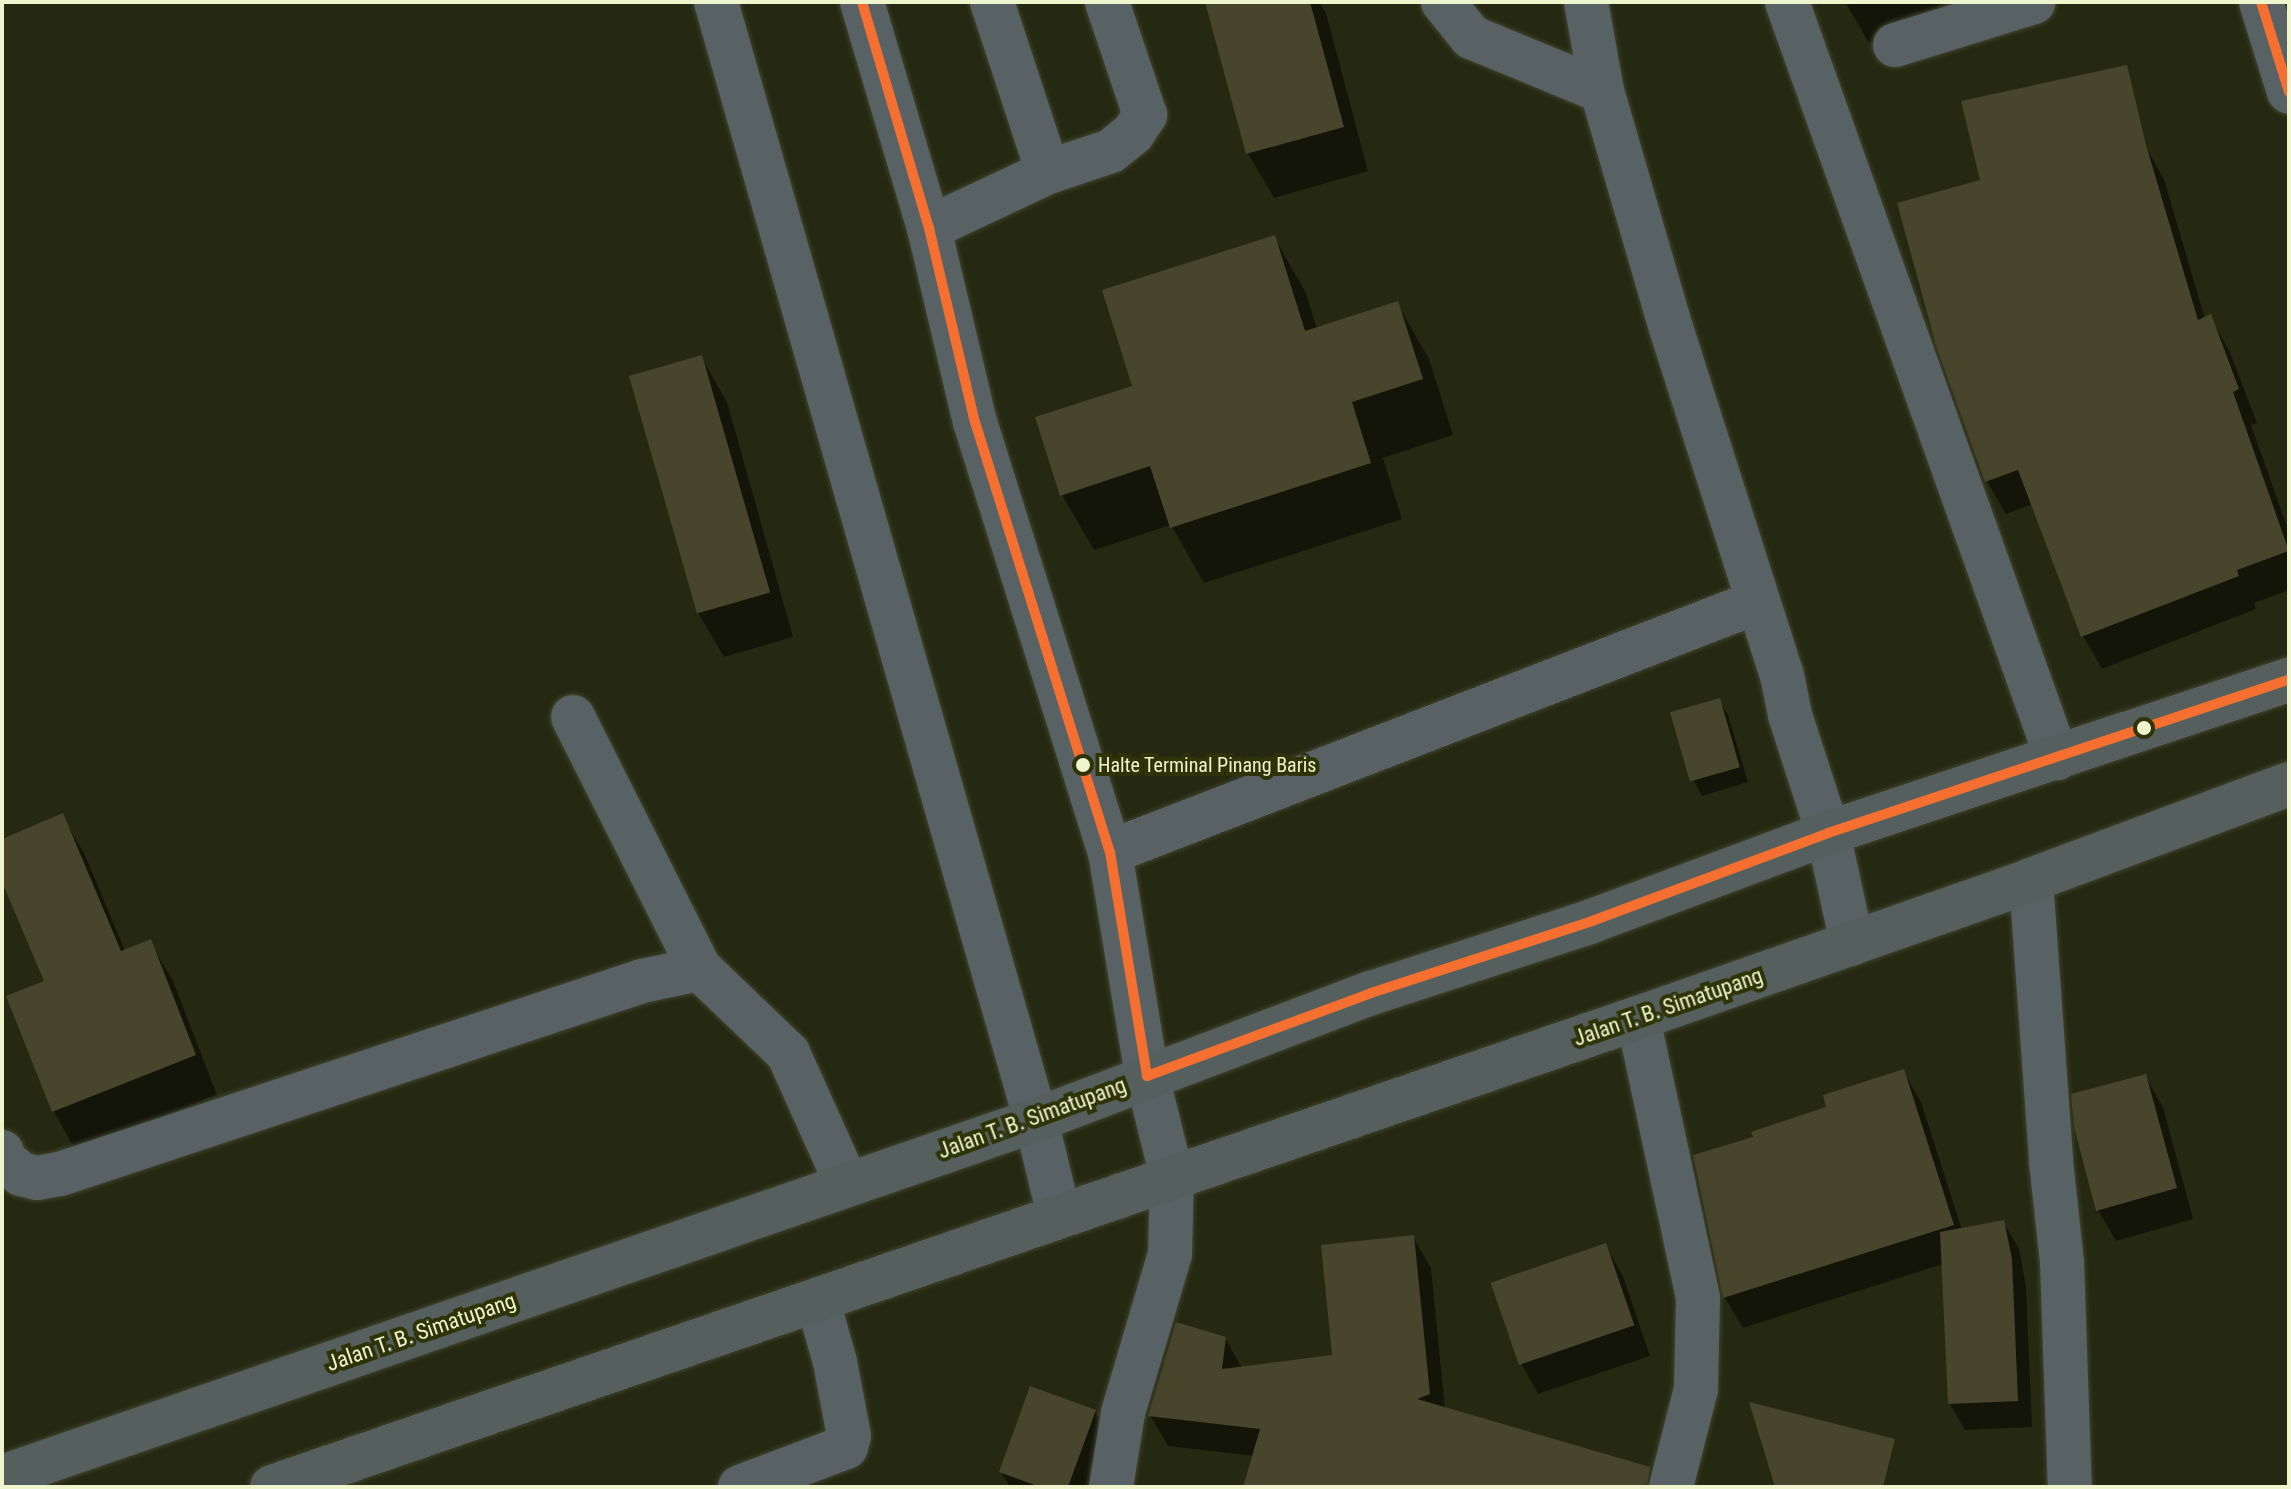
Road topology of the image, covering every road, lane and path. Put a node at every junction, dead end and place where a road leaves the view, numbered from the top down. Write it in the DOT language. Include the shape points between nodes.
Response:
graph roads {
  1 [pos="716,2"];
  2 [pos="862,2"];
  3 [pos="992,2"];
  4 [pos="1107,2"];
  5 [pos="1443,2"];
  6 [pos="1586,2"];
  7 [pos="1787,2"];
  8 [pos="2034,2"];
  9 [pos="2261,2"];
  10 [pos="1895,45"];
  11 [pos="1602,91"];
  12 [pos="2289,92"];
  13 [pos="1048,172"];
  14 [pos="929,228"];
  15 [pos="1757,602"];
  16 [pos="2289,680"];
  17 [pos="573,717"];
  18 [pos="2057,758"];
  19 [pos="2289,784"];
  20 [pos="1828,833"];
  21 [pos="1110,852"];
  22 [pos="2031,880"];
  23 [pos="1852,943"];
  24 [pos="700,969"];
  25 [pos="1638,1018"];
  26 [pos="1147,1076"];
  27 [pos="1036,1120"];
  28 [pos="2,1152"];
  29 [pos="1172,1177"];
  30 [pos="847,1184"];
  31 [pos="1059,1215"];
  32 [pos="818,1302"];
  33 [pos="2,1477"];
  34 [pos="272,1487"];
  35 [pos="740,1487"];
  36 [pos="1111,1487"];
  37 [pos="1671,1487"];
  38 [pos="2070,1487"];
  1 -- 27 [label="street"];
  2 -- 14 [label="street"];
  3 -- 13 [label="street"];
  4 -- 13 [label="street" via="1145,115 1111,151"];
  5 -- 11 [label="street" via="1471,37"];
  6 -- 11 [label="street"];
  7 -- 18 [label="street"];
  8 -- 10 [label="street"];
  9 -- 12 [label="street"];
  11 -- 15 [label="street"];
  13 -- 14 [label="street"];
  14 -- 21 [label="street" via="975,422"];
  15 -- 20 [label="street"];
  15 -- 21 [label="street"];
  16 -- 18 [label="main road, Jalan T. B. Simatupang"];
  17 -- 24 [label="street"];
  18 -- 20 [label="main road, Jalan T. B. Simatupang"];
  19 -- 22 [label="main road, Jalan T. B. Simatupang"];
  20 -- 23 [label="street"];
  20 -- 26 [label="main road, Jalan T. B. Simatupang"];
  21 -- 26 [label="street"];
  22 -- 23 [label="main road, Jalan T. B. Simatupang"];
  22 -- 38 [label="street" via="2062,1263"];
  23 -- 25 [label="main road, Jalan T. B. Simatupang"];
  24 -- 28 [label="street" via="642,981 60,1174 21,1174"];
  24 -- 30 [label="street" via="788,1053"];
  25 -- 29 [label="main road, Jalan T. B. Simatupang"];
  25 -- 37 [label="street" via="1698,1298 1696,1389"];
  26 -- 27 [label="main road, Jalan T. B. Simatupang"];
  26 -- 29 [label="street"];
  27 -- 30 [label="main road, Jalan T. B. Simatupang"];
  27 -- 31 [label="street"];
  29 -- 31 [label="main road, Jalan T. B. Simatupang"];
  29 -- 36 [label="street" via="1170,1254 1123,1413"];
  30 -- 33 [label="main road, Jalan T. B. Simatupang"];
  31 -- 32 [label="main road, Jalan T. B. Simatupang"];
  32 -- 34 [label="main road, Jalan T. B. Simatupang"];
  32 -- 35 [label="street" via="835,1362 849,1436 846,1447"];
}
